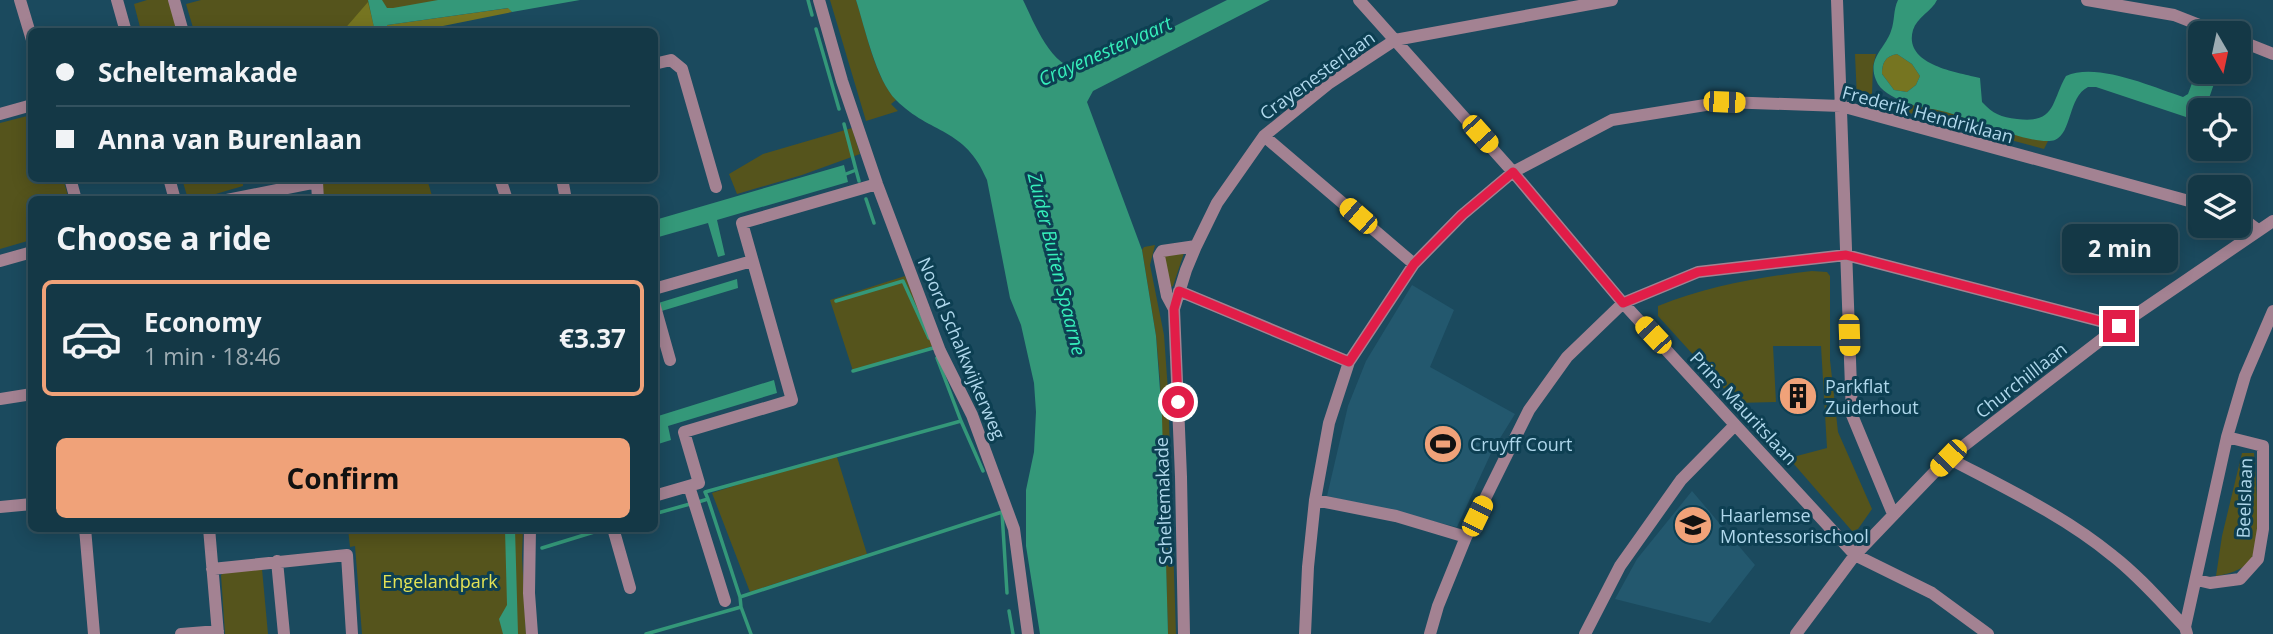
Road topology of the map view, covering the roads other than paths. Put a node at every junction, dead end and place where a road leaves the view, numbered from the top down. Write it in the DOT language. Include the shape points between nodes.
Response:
graph roads {
  1 [pos="20,0"];
  2 [pos="117,0"];
  3 [pos="174,0"];
  4 [pos="819,0"];
  5 [pos="1359,0"];
  6 [pos="1612,0"];
  7 [pos="1837,0"];
  8 [pos="2087,0"];
  9 [pos="2189,21"];
  10 [pos="28,28"];
  11 [pos="125,28"];
  12 [pos="182,28"];
  13 [pos="1395,40"];
  14 [pos="2251,45"];
  15 [pos="2273,54"];
  16 [pos="658,64"];
  17 [pos="28,106"];
  18 [pos="1841,106"];
  19 [pos="0,114"];
  20 [pos="1264,136"];
  21 [pos="1513,172"];
  22 [pos="317,182"];
  23 [pos="877,184"];
  24 [pos="716,187"];
  25 [pos="255,196"];
  26 [pos="2188,201"];
  27 [pos="2273,221"];
  28 [pos="2251,225"];
  29 [pos="2258,230"];
  30 [pos="1196,246"];
  31 [pos="28,253"];
  32 [pos="1846,255"];
  33 [pos="0,261"];
  34 [pos="752,261"];
  35 [pos="1414,264"];
  36 [pos="658,288"];
  37 [pos="1179,291"];
  38 [pos="1623,303"];
  39 [pos="1174,309"];
  40 [pos="2273,311"];
  41 [pos="658,316"];
  42 [pos="2119,326"];
  43 [pos="670,360"];
  44 [pos="1349,362"];
  45 [pos="28,395"];
  46 [pos="0,399"];
  47 [pos="1735,425"];
  48 [pos="2227,437"];
  49 [pos="1948,458"];
  50 [pos="690,491"];
  51 [pos="658,495"];
  52 [pos="1315,500"];
  53 [pos="28,504"];
  54 [pos="0,507"];
  55 [pos="1894,514"];
  56 [pos="85,532"];
  57 [pos="209,532"];
  58 [pos="533,532"];
  59 [pos="614,532"];
  60 [pos="1466,537"];
  61 [pos="1856,555"];
  62 [pos="277,561"];
  63 [pos="212,569"];
  64 [pos="2197,580"];
  65 [pos="631,588"];
  66 [pos="725,601"];
  67 [pos="2186,631"];
  68 [pos="218,633"];
  69 [pos="94,634"];
  70 [pos="181,634"];
  71 [pos="284,634"];
  72 [pos="352,634"];
  73 [pos="532,634"];
  74 [pos="1028,634"];
  75 [pos="1184,634"];
  76 [pos="1305,634"];
  77 [pos="1430,634"];
  78 [pos="1585,634"];
  79 [pos="1796,634"];
  80 [pos="1988,634"];
  1 -- 10 [label="street"];
  2 -- 11 [label="street"];
  3 -- 12 [label="street"];
  4 -- 23 [label="street, Noord Schalkwijkerweg"];
  5 -- 13 [label="street, Prins Mauritslaan"];
  6 -- 13 [label="street, Crayenesterlaan"];
  7 -- 18 [label="street"];
  8 -- 9 [label="street"];
  13 -- 20 [label="street, Crayenesterlaan" via="1328,84"];
  13 -- 21 [label="street, Prins Mauritslaan"];
  14 -- 15 [label="street"];
  16 -- 24 [label="street" via="671,60 682,69"];
  17 -- 19 [label="street"];
  18 -- 21 [label="street, Frederik Hendriklaan" via="1724,102 1612,120"];
  18 -- 26 [label="street, Frederik Hendriklaan"];
  18 -- 32 [label="street"];
  20 -- 30 [label="street, Crayenesterlaan" via="1217,203"];
  20 -- 35 [label="street"];
  21 -- 35 [label="street, Frederik Hendriklaan"];
  21 -- 38 [label="street, Prins Mauritslaan"];
  22 -- 25 [label="street"];
  23 -- 34 [label="street" via="742,223"];
  23 -- 74 [label="street, Noord Schalkwijkerweg" via="1014,529"];
  27 -- 29 [label="street, Churchilllaan"];
  28 -- 29 [label="street"];
  29 -- 42 [label="street, Churchilllaan"];
  30 -- 37 [label="street, Scheltemakade"];
  30 -- 39 [label="street" via="1162,251 1158,256"];
  31 -- 33 [label="street"];
  32 -- 38 [label="street" via="1698,272"];
  32 -- 42 [label="street"];
  32 -- 55 [label="street" via="1852,415"];
  34 -- 36 [label="street"];
  34 -- 50 [label="street" via="792,400 684,432 699,483"];
  35 -- 44 [label="street, Frederik Hendriklaan"];
  37 -- 39 [label="street, Scheltemakade"];
  37 -- 44 [label="street"];
  38 -- 47 [label="street, Prins Mauritslaan"];
  38 -- 60 [label="street" via="1567,357 1529,410"];
  39 -- 75 [label="street, Scheltemakade"];
  40 -- 48 [label="street, Beelslaan" via="2245,376"];
  41 -- 43 [label="street"];
  42 -- 49 [label="street, Churchilllaan"];
  44 -- 52 [label="street, Frederik Hendriklaan" via="1329,423"];
  45 -- 46 [label="street"];
  47 -- 61 [label="street, Prins Mauritslaan"];
  47 -- 78 [label="street" via="1681,480 1620,566"];
  48 -- 64 [label="street, Beelslaan"];
  48 -- 64 [label="street, Beelslaan" via="2263,446 2263,529 2258,559 2240,579"];
  49 -- 55 [label="street, Churchilllaan"];
  49 -- 67 [label="street" via="2045,508 2112,554"];
  50 -- 51 [label="street"];
  50 -- 66 [label="street"];
  52 -- 60 [label="street" via="1396,516"];
  52 -- 76 [label="street, Frederik Hendriklaan"];
  53 -- 54 [label="street"];
  55 -- 61 [label="street, Churchilllaan"];
  56 -- 69 [label="street"];
  57 -- 63 [label="street"];
  58 -- 73 [label="street"];
  59 -- 65 [label="street"];
  60 -- 77 [label="street"];
  61 -- 79 [label="street, Churchilllaan"];
  61 -- 80 [label="street" via="1932,593"];
  62 -- 63 [label="street"];
  62 -- 71 [label="street"];
  62 -- 72 [label="street" via="347,555"];
  63 -- 68 [label="street"];
  64 -- 67 [label="street, Beelslaan"];
  68 -- 70 [label="street"];
}
